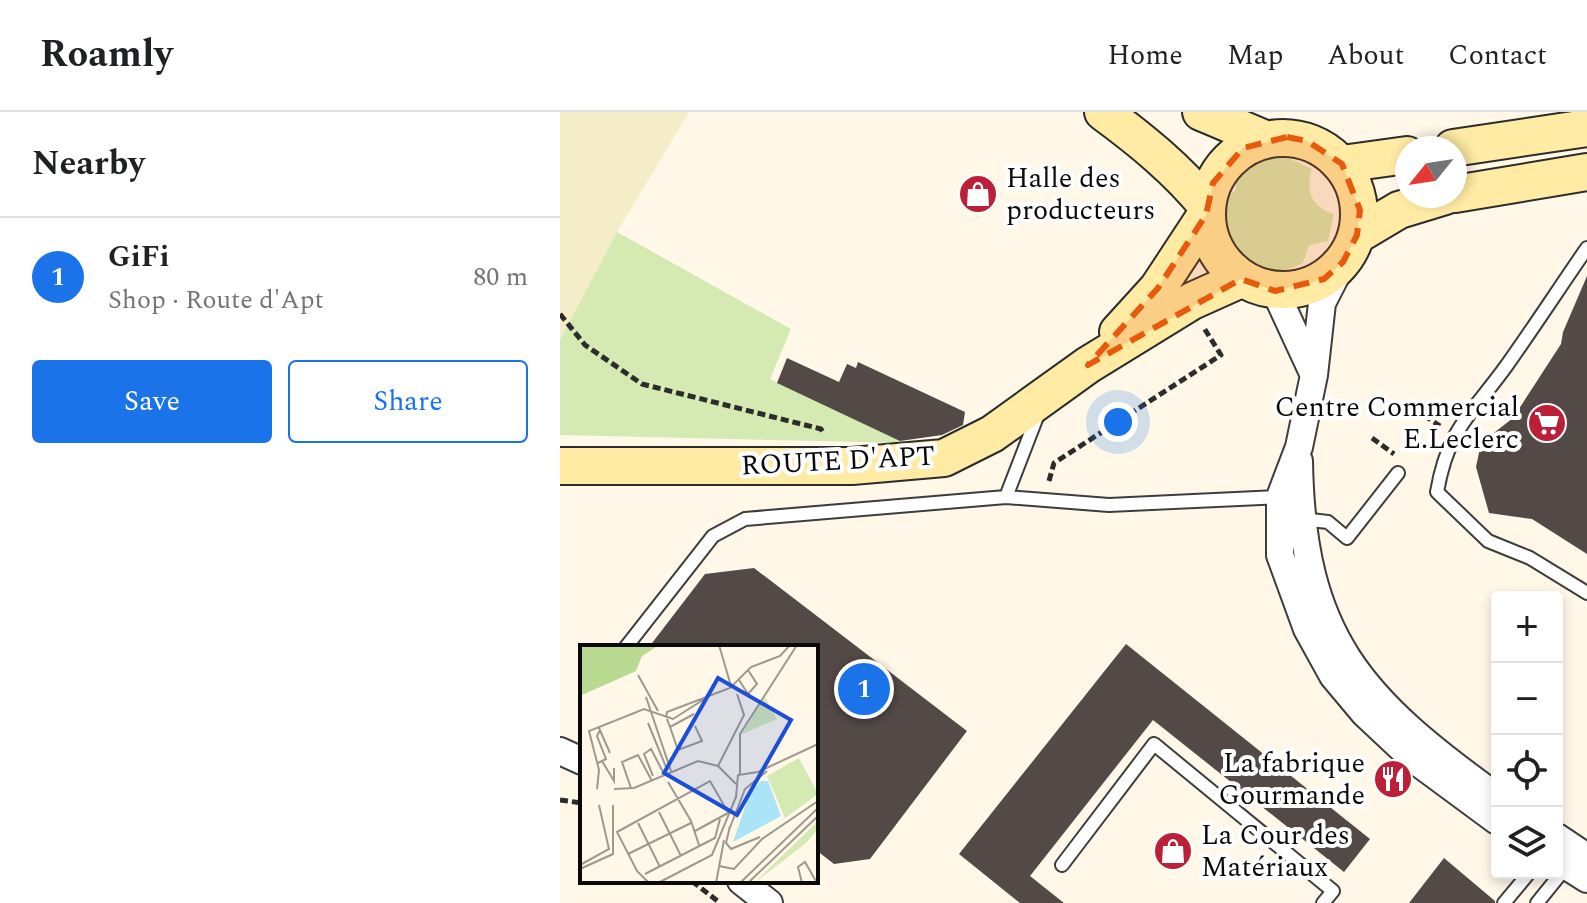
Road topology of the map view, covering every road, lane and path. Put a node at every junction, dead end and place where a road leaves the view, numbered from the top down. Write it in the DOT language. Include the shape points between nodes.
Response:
graph roads {
  1 [pos="1103,112"];
  2 [pos="1201,112"];
  3 [pos="1587,128"];
  4 [pos="1265,139"];
  5 [pos="1467,146"];
  6 [pos="1395,157"];
  7 [pos="1342,164"];
  8 [pos="1587,172"];
  9 [pos="1467,192"];
  10 [pos="1406,208"];
  11 [pos="1207,211"];
  12 [pos="1350,248"];
  13 [pos="1587,248"];
  14 [pos="1241,279"];
  15 [pos="1275,291"];
  16 [pos="560,314"];
  17 [pos="1197,317"];
  18 [pos="1088,365"];
  19 [pos="1314,375"];
  20 [pos="1045,397"];
  21 [pos="1404,402"];
  22 [pos="1454,435"];
  23 [pos="1299,447"];
  24 [pos="560,466"];
  25 [pos="852,466"];
  26 [pos="1398,473"];
  27 [pos="1006,497"];
  28 [pos="1280,497"];
  29 [pos="1048,500"];
  30 [pos="1301,519"];
  31 [pos="1587,593"];
  32 [pos="628,645"];
  33 [pos="560,751"];
  34 [pos="580,762"];
  35 [pos="580,764"];
  36 [pos="560,769"];
  37 [pos="1491,793"];
  38 [pos="560,800"];
  39 [pos="580,803"];
  40 [pos="1491,817"];
  41 [pos="1563,847"];
  42 [pos="1062,865"];
  43 [pos="1574,866"];
  44 [pos="1524,879"];
  45 [pos="695,883"];
  46 [pos="744,883"];
  47 [pos="720,903"];
  48 [pos="769,903"];
  49 [pos="1323,903"];
  50 [pos="1504,903"];
  51 [pos="1537,903"];
  1 -- 11 [label="main road" via="1178,173"];
  2 -- 4 [label="main road"];
  3 -- 5 [label="main road"];
  4 -- 7 [label="main road" via="1307,141"];
  4 -- 11 [label="main road" via="1225,163 1213,183"];
  6 -- 7 [label="main road"];
  7 -- 12 [label="main road" via="1357,198"];
  8 -- 9 [label="main road"];
  10 -- 12 [label="main road"];
  11 -- 14 [label="main road" via="1211,240"];
  11 -- 18 [label="main road, ROUTE D'APT" via="1158,288"];
  12 -- 15 [label="main road" via="1324,279 1301,289"];
  12 -- 19 [label="street" via="1322,303"];
  13 -- 22 [label="lane"];
  14 -- 15 [label="main road"];
  14 -- 18 [label="main road, ROUTE D'APT" via="1192,301"];
  15 -- 19 [label="street"];
  16 -- 25 [label="path" via="585,345 642,384 821,429"];
  17 -- 29 [label="path" via="1221,355 1054,463"];
  18 -- 20 [label="main road, ROUTE D'APT"];
  19 -- 23 [label="street"];
  20 -- 25 [label="main road, ROUTE D'APT" via="992,434 944,458"];
  20 -- 27 [label="lane"];
  21 -- 22 [label="path"];
  22 -- 31 [label="lane" via="1443,457 1437,492 1488,541 1530,558"];
  23 -- 28 [label="street"];
  23 -- 30 [label="street"];
  24 -- 25 [label="main road, ROUTE D'APT"];
  26 -- 30 [label="lane" via="1347,538 1328,522"];
  27 -- 29 [label="lane"];
  27 -- 32 [label="lane" via="745,519 713,536"];
  28 -- 29 [label="lane" via="1109,505"];
  28 -- 40 [label="street" via="1280,555 1307,629 1333,676 1413,759"];
  30 -- 37 [label="street" via="1305,552 1326,619 1349,663 1422,743"];
  33 -- 34 [label="street"];
  35 -- 36 [label="lane"];
  38 -- 39 [label="path"];
  41 -- 43 [label="street"];
  42 -- 49 [label="lane" via="1154,744 1333,891"];
  43 -- 51 [label="lane"];
  44 -- 50 [label="lane"];
  45 -- 47 [label="path"];
  46 -- 48 [label="street"];
}
